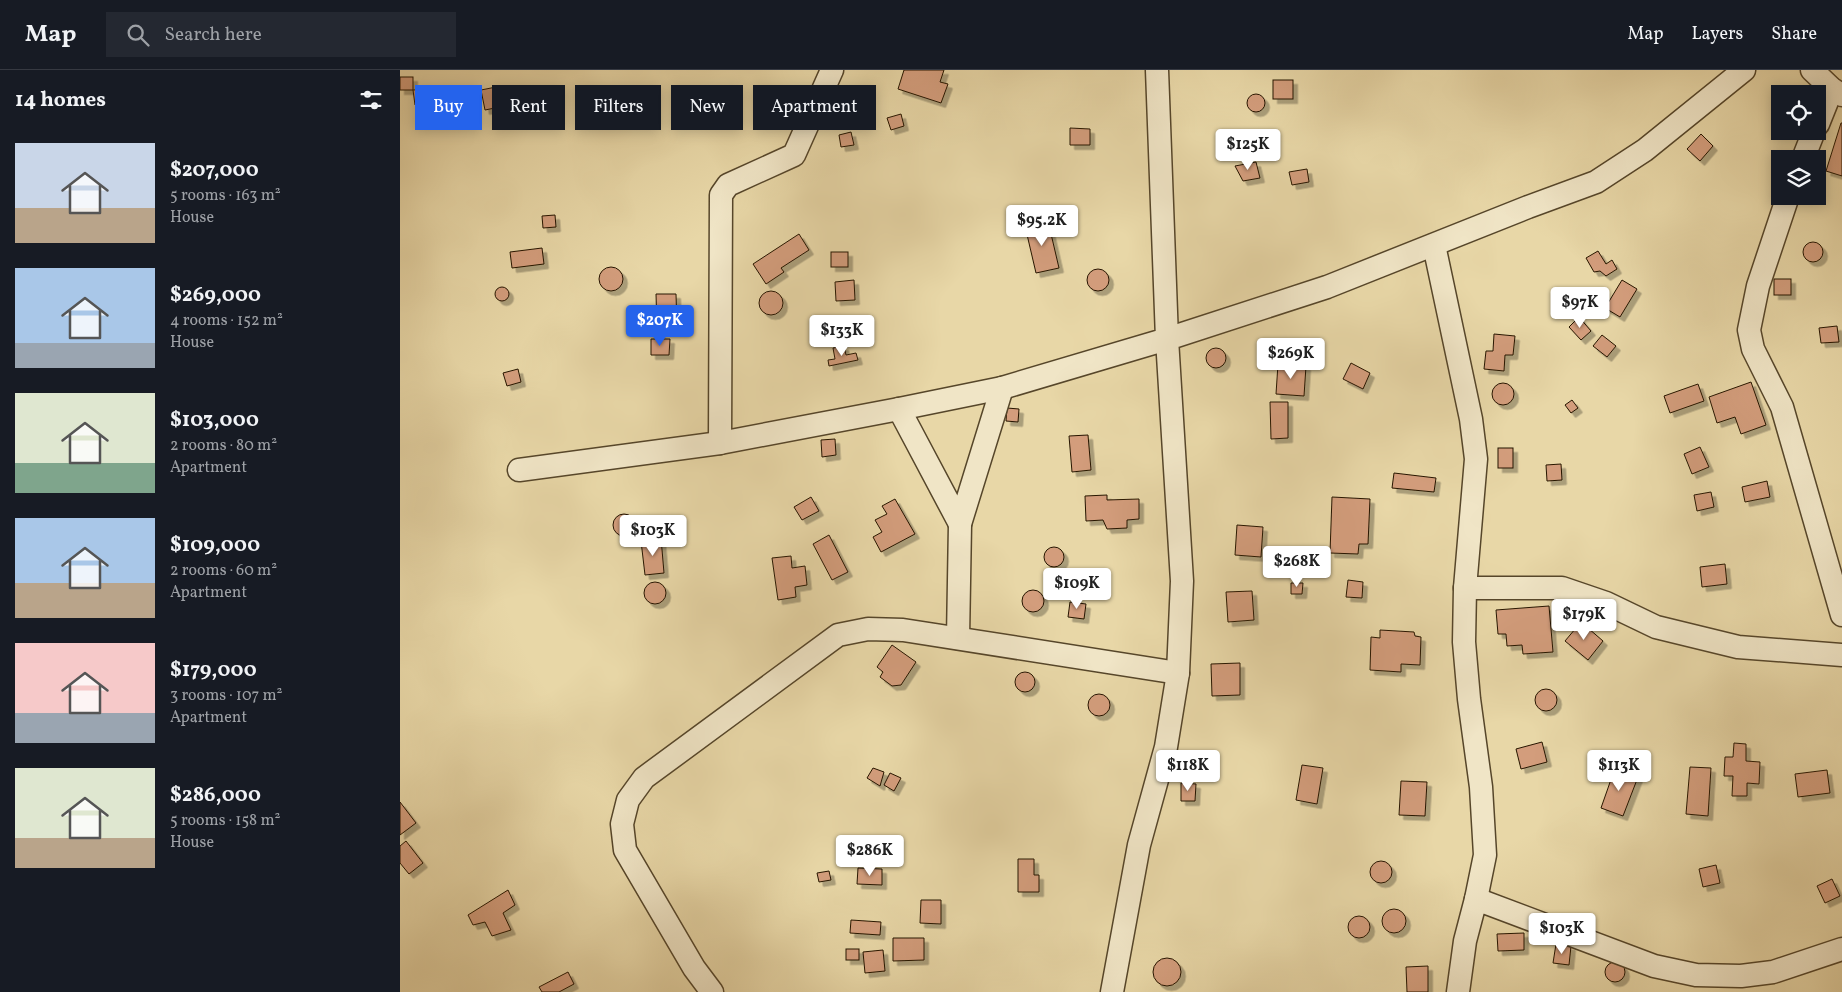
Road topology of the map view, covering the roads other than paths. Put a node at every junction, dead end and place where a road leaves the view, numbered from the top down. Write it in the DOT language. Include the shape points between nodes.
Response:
graph roads {
  1 [pos="832,70"];
  2 [pos="1157,70"];
  3 [pos="1744,70"];
  4 [pos="1812,70"];
  5 [pos="1837,92"];
  6 [pos="1826,111"];
  7 [pos="1785,205"];
  8 [pos="1434,245"];
  9 [pos="1167,339"];
  10 [pos="1002,388"];
  11 [pos="899,410"];
  12 [pos="720,443"];
  13 [pos="519,470"];
  14 [pos="960,524"];
  15 [pos="1465,588"];
  16 [pos="1842,615"];
  17 [pos="958,638"];
  18 [pos="1842,655"];
  19 [pos="1178,673"];
  20 [pos="1476,899"];
  21 [pos="1842,949"];
  22 [pos="694,968"];
  23 [pos="695,992"];
  24 [pos="712,992"];
  25 [pos="1112,992"];
  26 [pos="1458,992"];
  1 -- 12 [label="street" via="794,155 728,186 721,195"];
  2 -- 9 [label="street"];
  3 -- 8 [label="street" via="1645,150 1596,182"];
  4 -- 5 [label="street"];
  5 -- 6 [label="street"];
  7 -- 16 [label="street" via="1758,286 1749,330 1753,349 1782,407"];
  8 -- 9 [label="street" via="1327,287"];
  8 -- 15 [label="street" via="1471,419 1476,459"];
  9 -- 10 [label="street"];
  9 -- 19 [label="street" via="1182,581"];
  10 -- 11 [label="street"];
  10 -- 14 [label="street"];
  11 -- 12 [label="street"];
  11 -- 14 [label="street"];
  12 -- 13 [label="street"];
  14 -- 17 [label="street"];
  15 -- 18 [label="street" via="1562,588 1606,603 1656,627 1738,647"];
  15 -- 20 [label="street" via="1466,670 1481,787 1485,855"];
  17 -- 19 [label="street"];
  17 -- 22 [label="street" via="868,629 838,635 644,778 628,800 622,824 625,850"];
  19 -- 25 [label="street" via="1166,747 1139,845"];
  20 -- 21 [label="street" via="1654,966 1696,975 1741,976 1773,972"];
  20 -- 26 [label="street" via="1465,941"];
  22 -- 23 [label="street"];
  22 -- 24 [label="street"];
}
